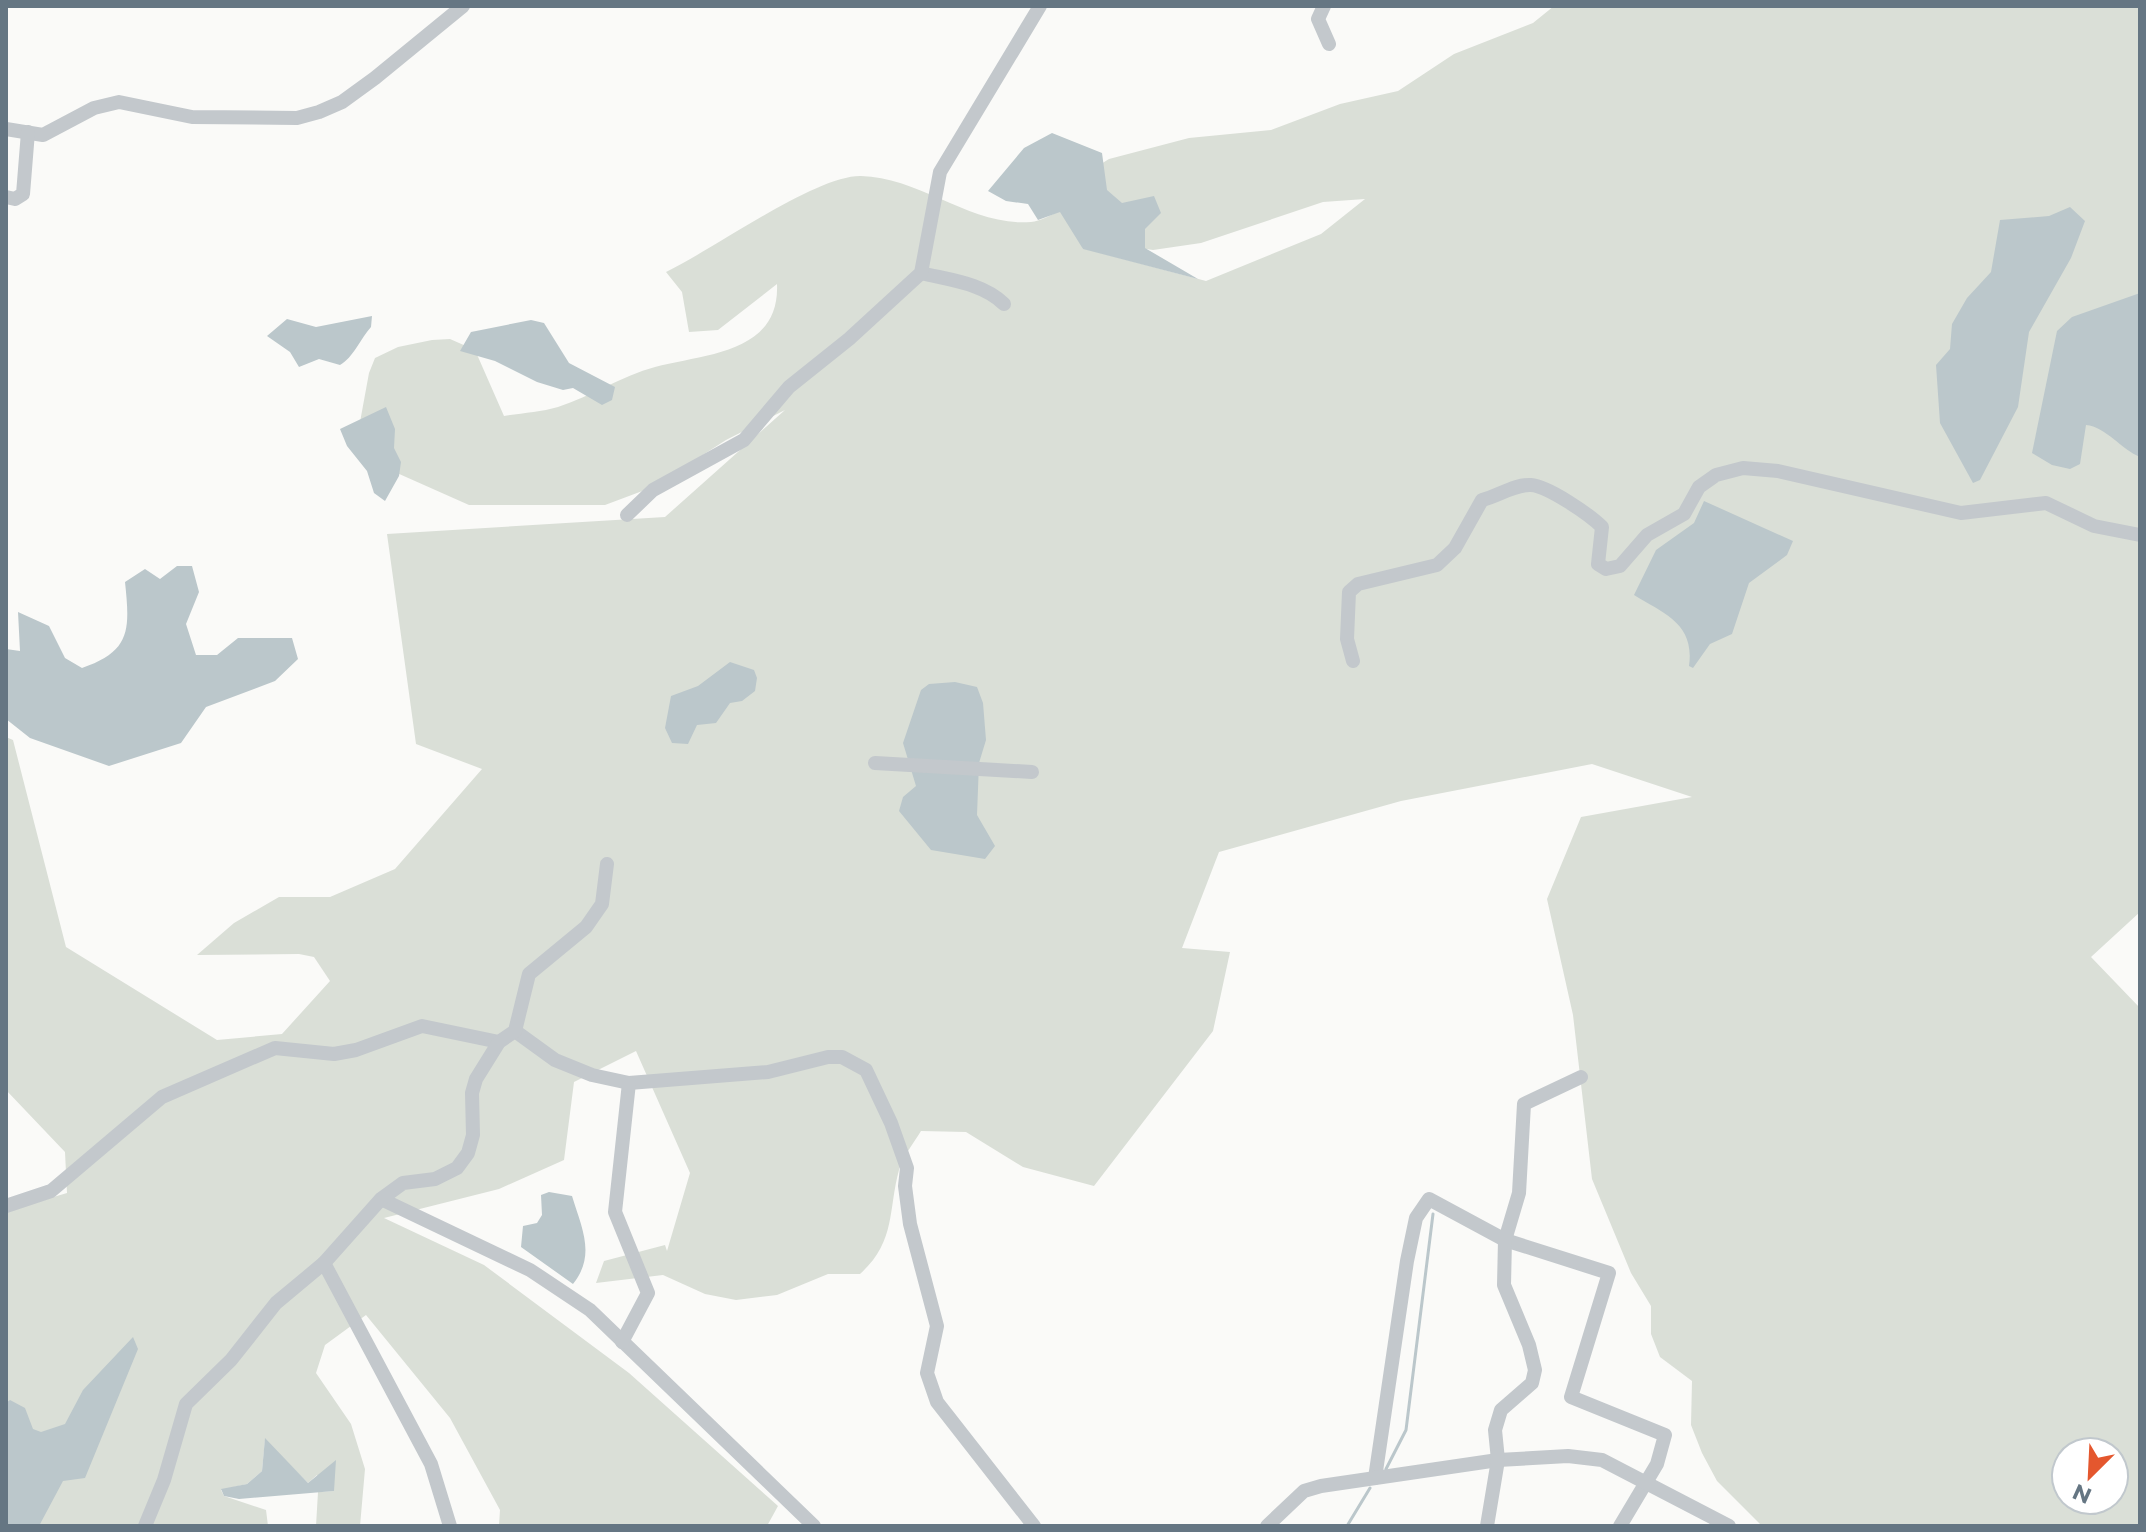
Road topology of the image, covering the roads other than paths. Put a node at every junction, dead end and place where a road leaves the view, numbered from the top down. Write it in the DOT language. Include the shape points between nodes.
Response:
graph roads {
  1 [pos="463,6"];
  2 [pos="1040,6"];
  3 [pos="1324,6"];
  4 [pos="1329,44"];
  5 [pos="6,129"];
  6 [pos="28,132"];
  7 [pos="6,197"];
  8 [pos="921,273"];
  9 [pos="1004,304"];
  10 [pos="627,515"];
  11 [pos="2140,535"];
  12 [pos="1353,661"];
  13 [pos="875,763"];
  14 [pos="1032,772"];
  15 [pos="607,864"];
  16 [pos="515,1031"];
  17 [pos="499,1042"];
  18 [pos="1581,1077"];
  19 [pos="629,1083"];
  20 [pos="381,1199"];
  21 [pos="6,1206"];
  22 [pos="1505,1240"];
  23 [pos="324,1263"];
  24 [pos="622,1342"];
  25 [pos="1498,1460"];
  26 [pos="1375,1478"];
  27 [pos="1644,1484"];
  28 [pos="145,1526"];
  29 [pos="450,1526"];
  30 [pos="814,1526"];
  31 [pos="1034,1526"];
  32 [pos="1267,1526"];
  33 [pos="1487,1526"];
  34 [pos="1620,1526"];
  35 [pos="1729,1526"];
  1 -- 6 [label="street" via="375,78 319,112 297,118 192,117 119,102 94,108 43,135"];
  2 -- 8 [label="street" via="940,172"];
  3 -- 4 [label="street" via="1318,19"];
  5 -- 6 [label="street"];
  6 -- 7 [label="street" via="23,194"];
  8 -- 9 [label="street" via="977,287"];
  8 -- 10 [label="street" via="789,387 744,440 653,490"];
  11 -- 12 [label="street" via="2094,526 2046,503 1961,513 1778,471 1743,468 1716,475 1699,487 1684,514 1647,535 1620,566 1606,569 1598,564 1602,527 1590,515 1530,485 1482,500 1455,548 1437,565 1358,584 1349,592 1347,639"];
  13 -- 14 [label="street"];
  15 -- 16 [label="street" via="602,904 586,927 529,974"];
  16 -- 17 [label="street"];
  16 -- 19 [label="street" via="555,1060"];
  17 -- 20 [label="street" via="472,1093 468,1153 448,1174 403,1183"];
  17 -- 21 [label="street" via="422,1026 334,1054 275,1048 162,1097 51,1191"];
  18 -- 22 [label="street" via="1524,1104 1519,1193"];
  19 -- 24 [label="street" via="615,1212 648,1293"];
  19 -- 31 [label="street" via="768,1072 835,1056 866,1070 907,1168 910,1224 937,1326 927,1373 937,1402"];
  20 -- 23 [label="street"];
  20 -- 24 [label="street" via="530,1270 590,1310"];
  22 -- 25 [label="street" via="1504,1285 1535,1370 1532,1383 1501,1410 1495,1430"];
  22 -- 26 [label="street" via="1429,1199 1416,1218"];
  22 -- 27 [label="street" via="1609,1273 1571,1397 1665,1435 1657,1464"];
  23 -- 28 [label="street" via="276,1303 231,1360 186,1404"];
  23 -- 29 [label="street" via="431,1464"];
  24 -- 30 [label="street"];
  25 -- 26 [label="street"];
  25 -- 27 [label="street" via="1602,1460"];
  25 -- 33 [label="street"];
  26 -- 32 [label="street" via="1304,1491"];
  27 -- 34 [label="street"];
  27 -- 35 [label="street"];
}
